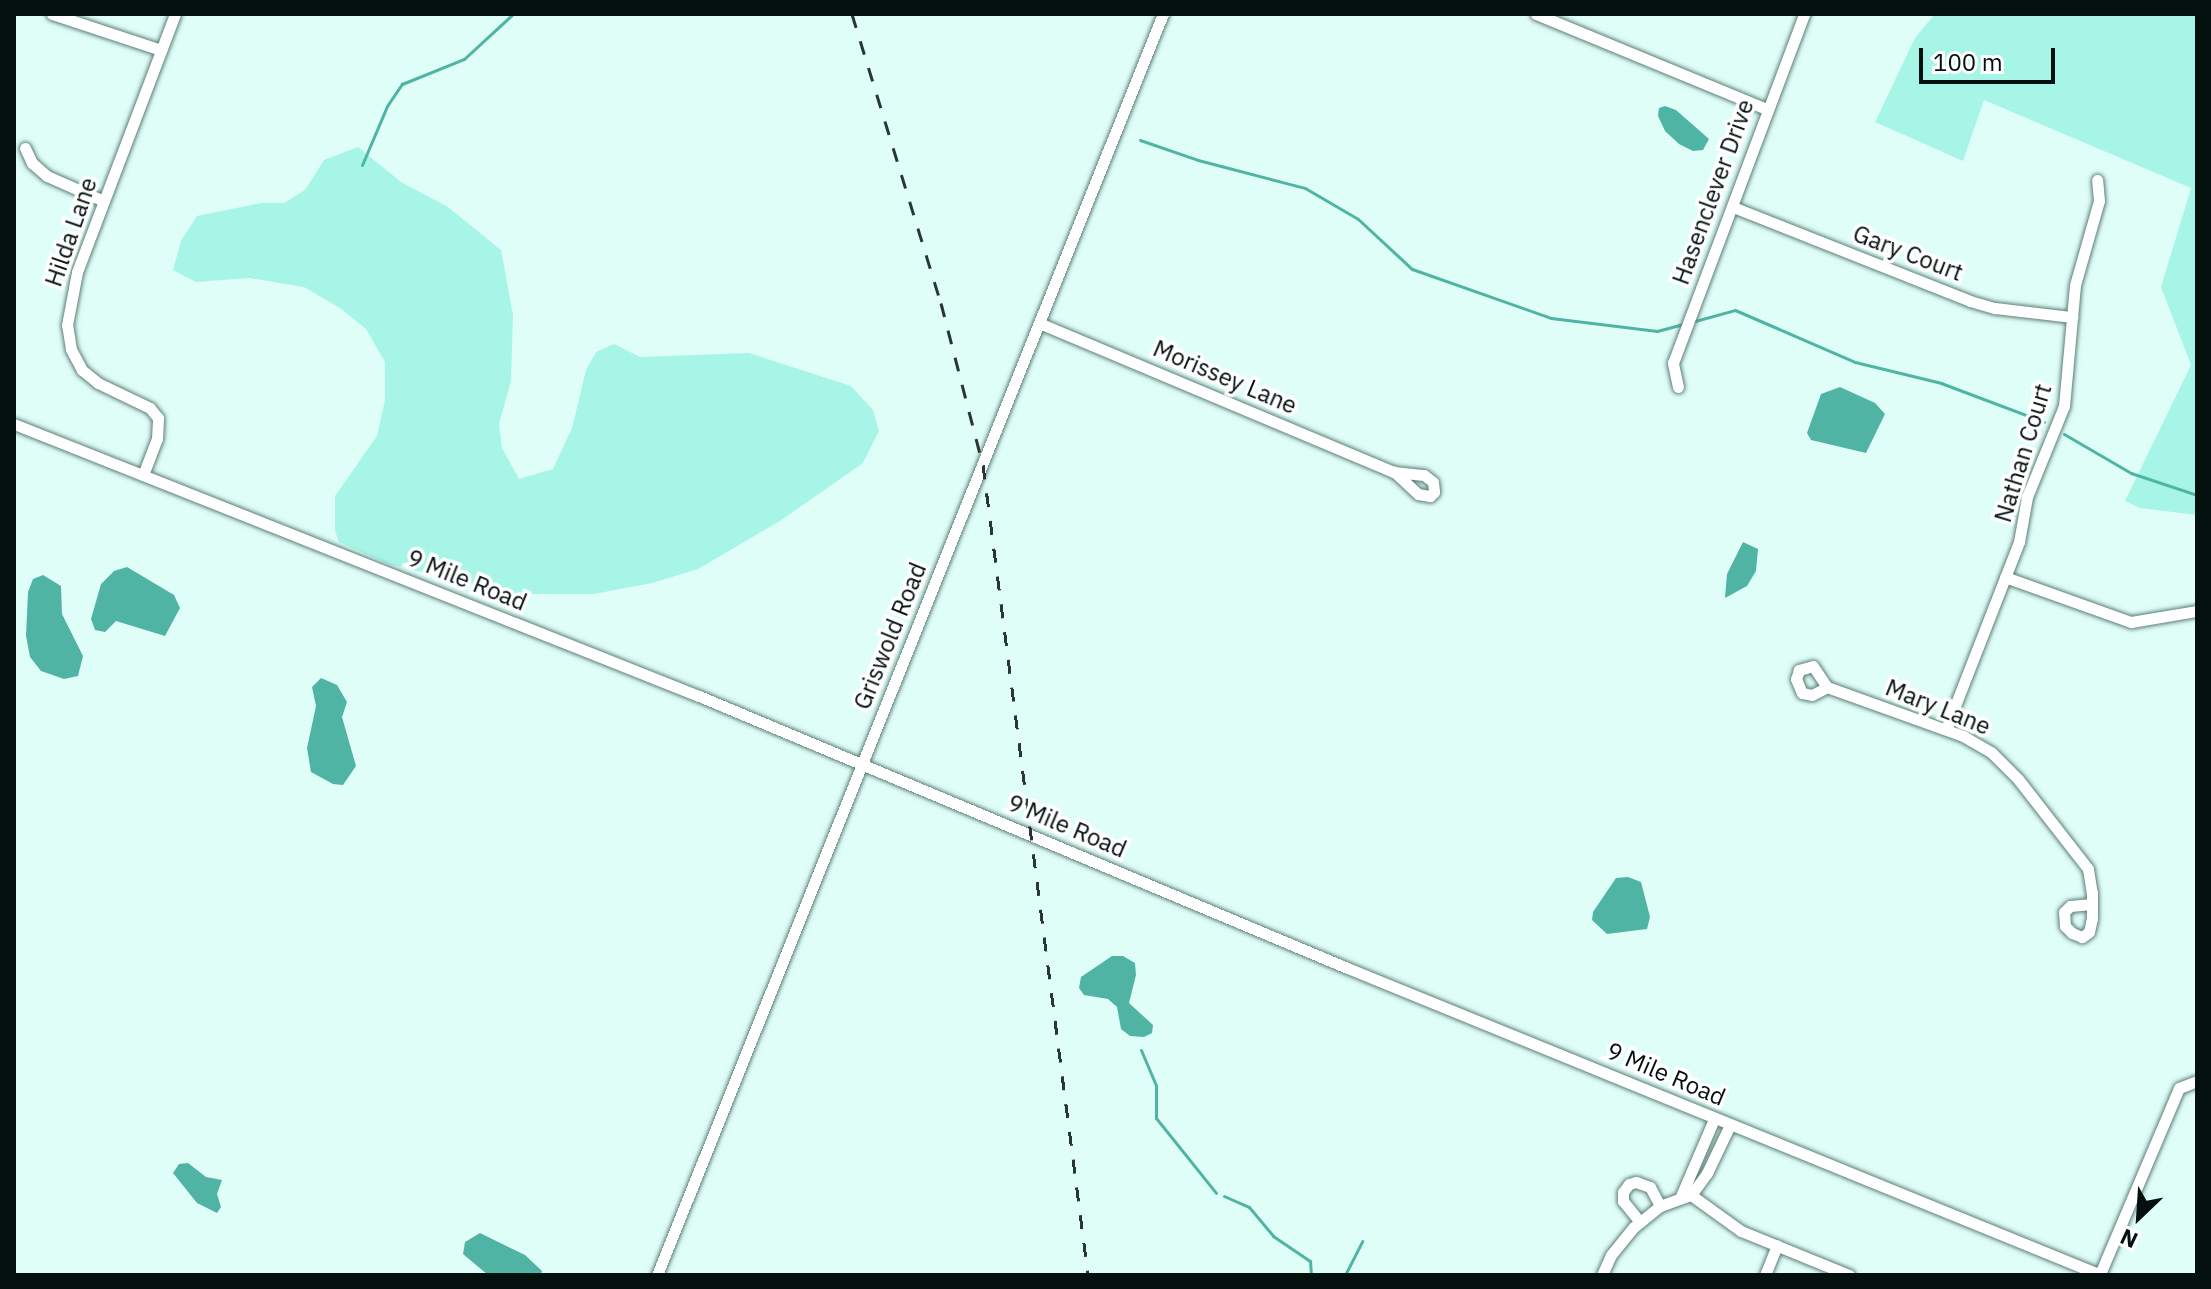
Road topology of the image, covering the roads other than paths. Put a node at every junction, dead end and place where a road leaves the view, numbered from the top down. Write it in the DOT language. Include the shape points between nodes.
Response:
graph roads {
  1 [pos="52,14"];
  2 [pos="175,14"];
  3 [pos="1163,14"];
  4 [pos="1536,14"];
  5 [pos="1804,14"];
  6 [pos="161,50"];
  7 [pos="1767,109"];
  8 [pos="25,148"];
  9 [pos="2097,180"];
  10 [pos="104,201"];
  11 [pos="1733,207"];
  12 [pos="2072,317"];
  13 [pos="1039,323"];
  14 [pos="1678,387"];
  15 [pos="14,424"];
  16 [pos="1394,472"];
  17 [pos="143,475"];
  18 [pos="2005,577"];
  19 [pos="2197,611"];
  20 [pos="1827,687"];
  21 [pos="1946,729"];
  22 [pos="863,764"];
  23 [pos="2092,904"];
  24 [pos="2197,1081"];
  25 [pos="1714,1119"];
  26 [pos="1730,1125"];
  27 [pos="1686,1196"];
  28 [pos="1660,1206"];
  29 [pos="1640,1222"];
  30 [pos="1777,1245"];
  31 [pos="657,1275"];
  32 [pos="1602,1275"];
  33 [pos="1765,1275"];
  34 [pos="1849,1275"];
  35 [pos="2100,1275"];
  1 -- 6 [label="street"];
  2 -- 6 [label="street, Hilda Lane"];
  3 -- 13 [label="street, Griswold Road"];
  4 -- 7 [label="street"];
  5 -- 7 [label="street, Hasenclever Drive"];
  6 -- 10 [label="street, Hilda Lane"];
  7 -- 11 [label="street, Hasenclever Drive"];
  8 -- 10 [label="street" via="47,176"];
  9 -- 12 [label="street, Nathan Court" via="2099,201 2075,285"];
  10 -- 17 [label="street, Hilda Lane" via="70,293 67,325 82,370 150,408 158,418 157,439"];
  11 -- 12 [label="street, Gary Court" via="1970,301"];
  11 -- 14 [label="street, Hasenclever Drive" via="1673,363"];
  12 -- 18 [label="street, Nathan Court" via="2064,406 2027,497 2019,542"];
  13 -- 16 [label="street, Morissey Lane"];
  13 -- 22 [label="street, Griswold Road"];
  15 -- 17 [label="street, 9 Mile Road"];
  17 -- 22 [label="street, 9 Mile Road"];
  18 -- 19 [label="street" via="2131,622"];
  18 -- 21 [label="street, Nathan Court"];
  20 -- 21 [label="street, Mary Lane"];
  21 -- 23 [label="street, Mary Lane" via="1991,752 2018,779 2088,869"];
  22 -- 25 [label="street, 9 Mile Road"];
  22 -- 31 [label="street, Griswold Road"];
  24 -- 35 [label="street" via="2179,1088"];
  25 -- 26 [label="street, 9 Mile Road"];
  25 -- 27 [label="street"];
  26 -- 27 [label="street" via="1707,1173"];
  26 -- 35 [label="street, 9 Mile Road"];
  27 -- 28 [label="street"];
  27 -- 30 [label="street" via="1741,1231"];
  28 -- 29 [label="street"];
  28 -- 29 [label="street" via="1650,1187 1629,1184 1623,1201"];
  29 -- 32 [label="street" via="1611,1255"];
  30 -- 33 [label="street"];
  30 -- 34 [label="street"];
}
